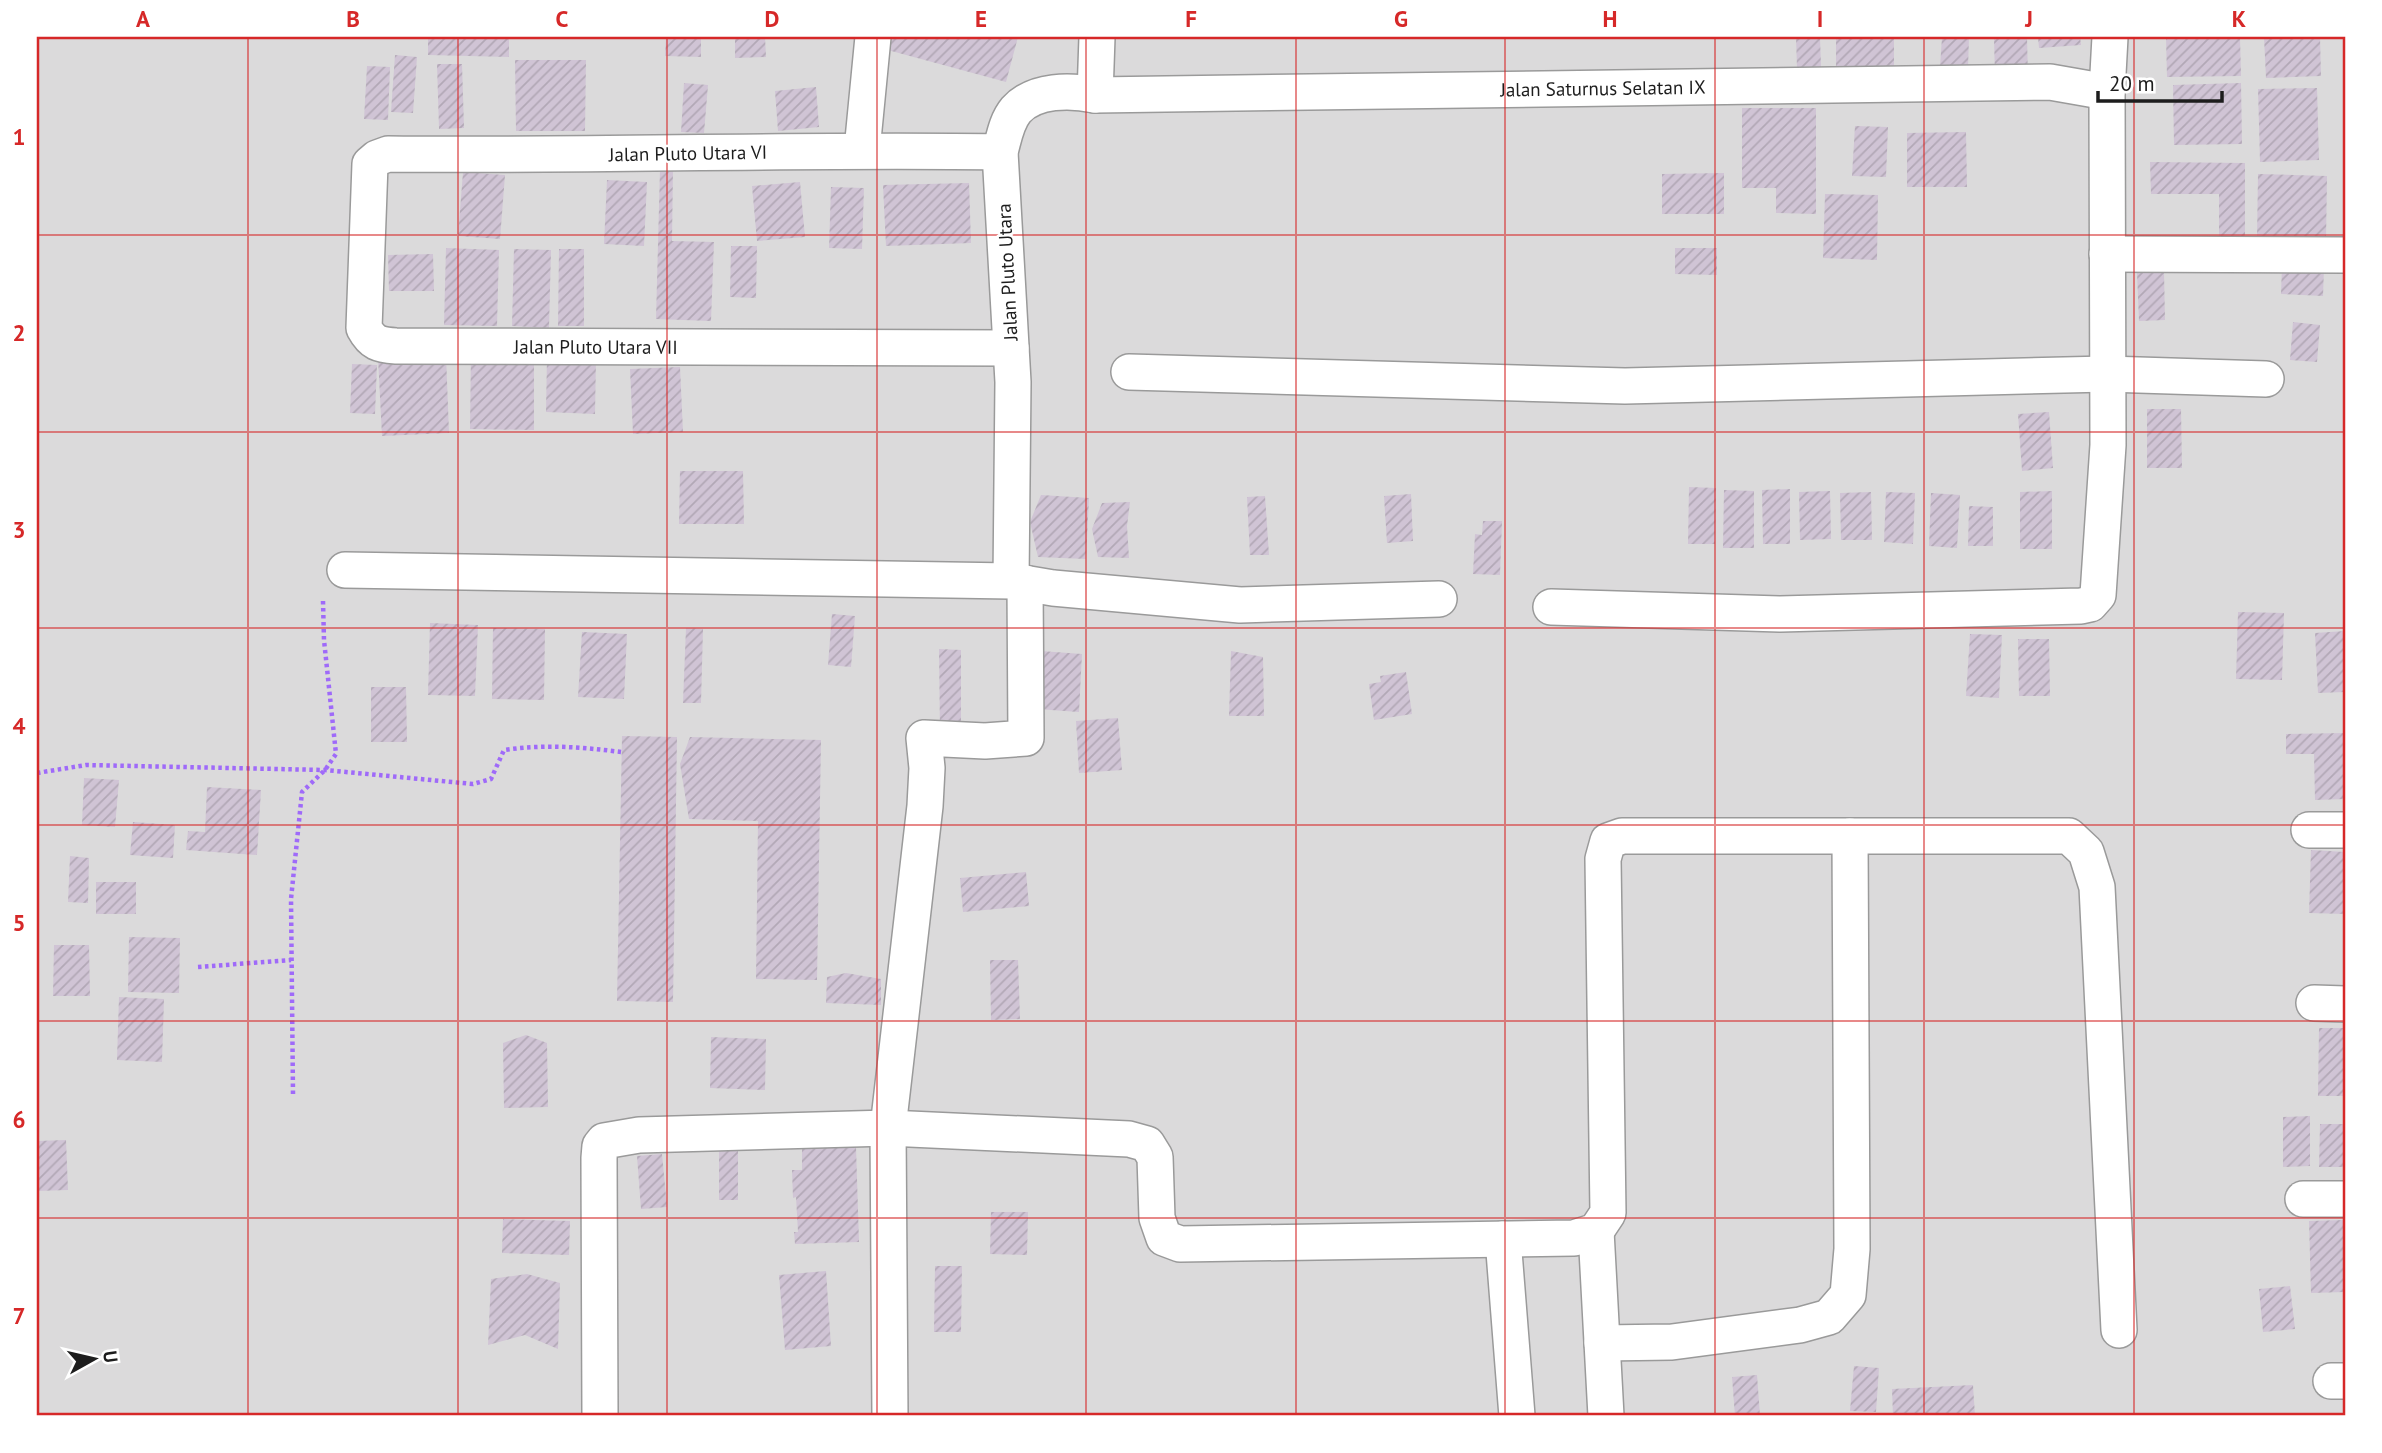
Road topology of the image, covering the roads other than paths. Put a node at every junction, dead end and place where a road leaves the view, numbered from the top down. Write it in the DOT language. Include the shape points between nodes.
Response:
graph roads {
  1 [pos="873,37"];
  2 [pos="1097,37"];
  3 [pos="2110,37"];
  4 [pos="2107,92"];
  5 [pos="1096,95"];
  6 [pos="862,150"];
  7 [pos="1000,152"];
  8 [pos="377,158"];
  9 [pos="2108,254"];
  10 [pos="2345,255"];
  11 [pos="1011,348"];
  12 [pos="1129,372"];
  13 [pos="2107,374"];
  14 [pos="2266,379"];
  15 [pos="345,570"];
  16 [pos="1018,582"];
  17 [pos="1439,599"];
  18 [pos="1551,607"];
  19 [pos="2309,830"];
  20 [pos="2345,830"];
  21 [pos="1850,836"];
  22 [pos="888,1128"];
  23 [pos="2303,1199"];
  24 [pos="2345,1199"];
  25 [pos="1597,1231"];
  26 [pos="1503,1239"];
  27 [pos="2119,1330"];
  28 [pos="1602,1343"];
  29 [pos="600,1416"];
  30 [pos="890,1416"];
  31 [pos="1517,1416"];
  32 [pos="1606,1416"];
  1 -- 6 [label="street"];
  2 -- 5 [label="street"];
  3 -- 4 [label="street"];
  4 -- 5 [label="street, Jalan Saturnus Selatan IX" via="2050,82"];
  4 -- 9 [label="street"];
  5 -- 7 [label="street, Jalan Pluto Utara" via="1074,90 1028,101 1008,123"];
  6 -- 7 [label="street, Jalan Pluto Utara VI"];
  6 -- 8 [label="street, Jalan Pluto Utara VI" via="388,154"];
  7 -- 11 [label="street, Jalan Pluto Utara"];
  8 -- 11 [label="street, Jalan Pluto Utara VII" via="370,164 363,328 379,345"];
  9 -- 10 [label="street"];
  9 -- 13 [label="street"];
  11 -- 16 [label="street, Jalan Pluto Utara"];
  12 -- 13 [label="street" via="1625,386"];
  13 -- 14 [label="street"];
  13 -- 18 [label="street" via="2108,444 2099,581 2098,595 2091,604 1780,614"];
  15 -- 16 [label="street"];
  16 -- 17 [label="street" via="1240,605"];
  16 -- 22 [label="street, Jalan Pluto Utara" via="1027,738 924,738 925,806"];
  19 -- 20 [label="street"];
  21 -- 25 [label="street" via="1622,836 1608,841 1603,859 1608,1213"];
  21 -- 27 [label="street" via="2069,836 2086,852 2097,887"];
  21 -- 28 [label="street" via="1852,1249 1848,1294 1829,1317 1800,1325 1672,1342"];
  22 -- 26 [label="street" via="1129,1139 1147,1144 1155,1157 1157,1218 1164,1238 1180,1244"];
  22 -- 29 [label="street" via="639,1135 601,1143"];
  22 -- 30 [label="street"];
  23 -- 24 [label="street"];
  25 -- 26 [label="street" via="1574,1238"];
  25 -- 28 [label="street"];
  26 -- 31 [label="street"];
  28 -- 32 [label="street"];
}
